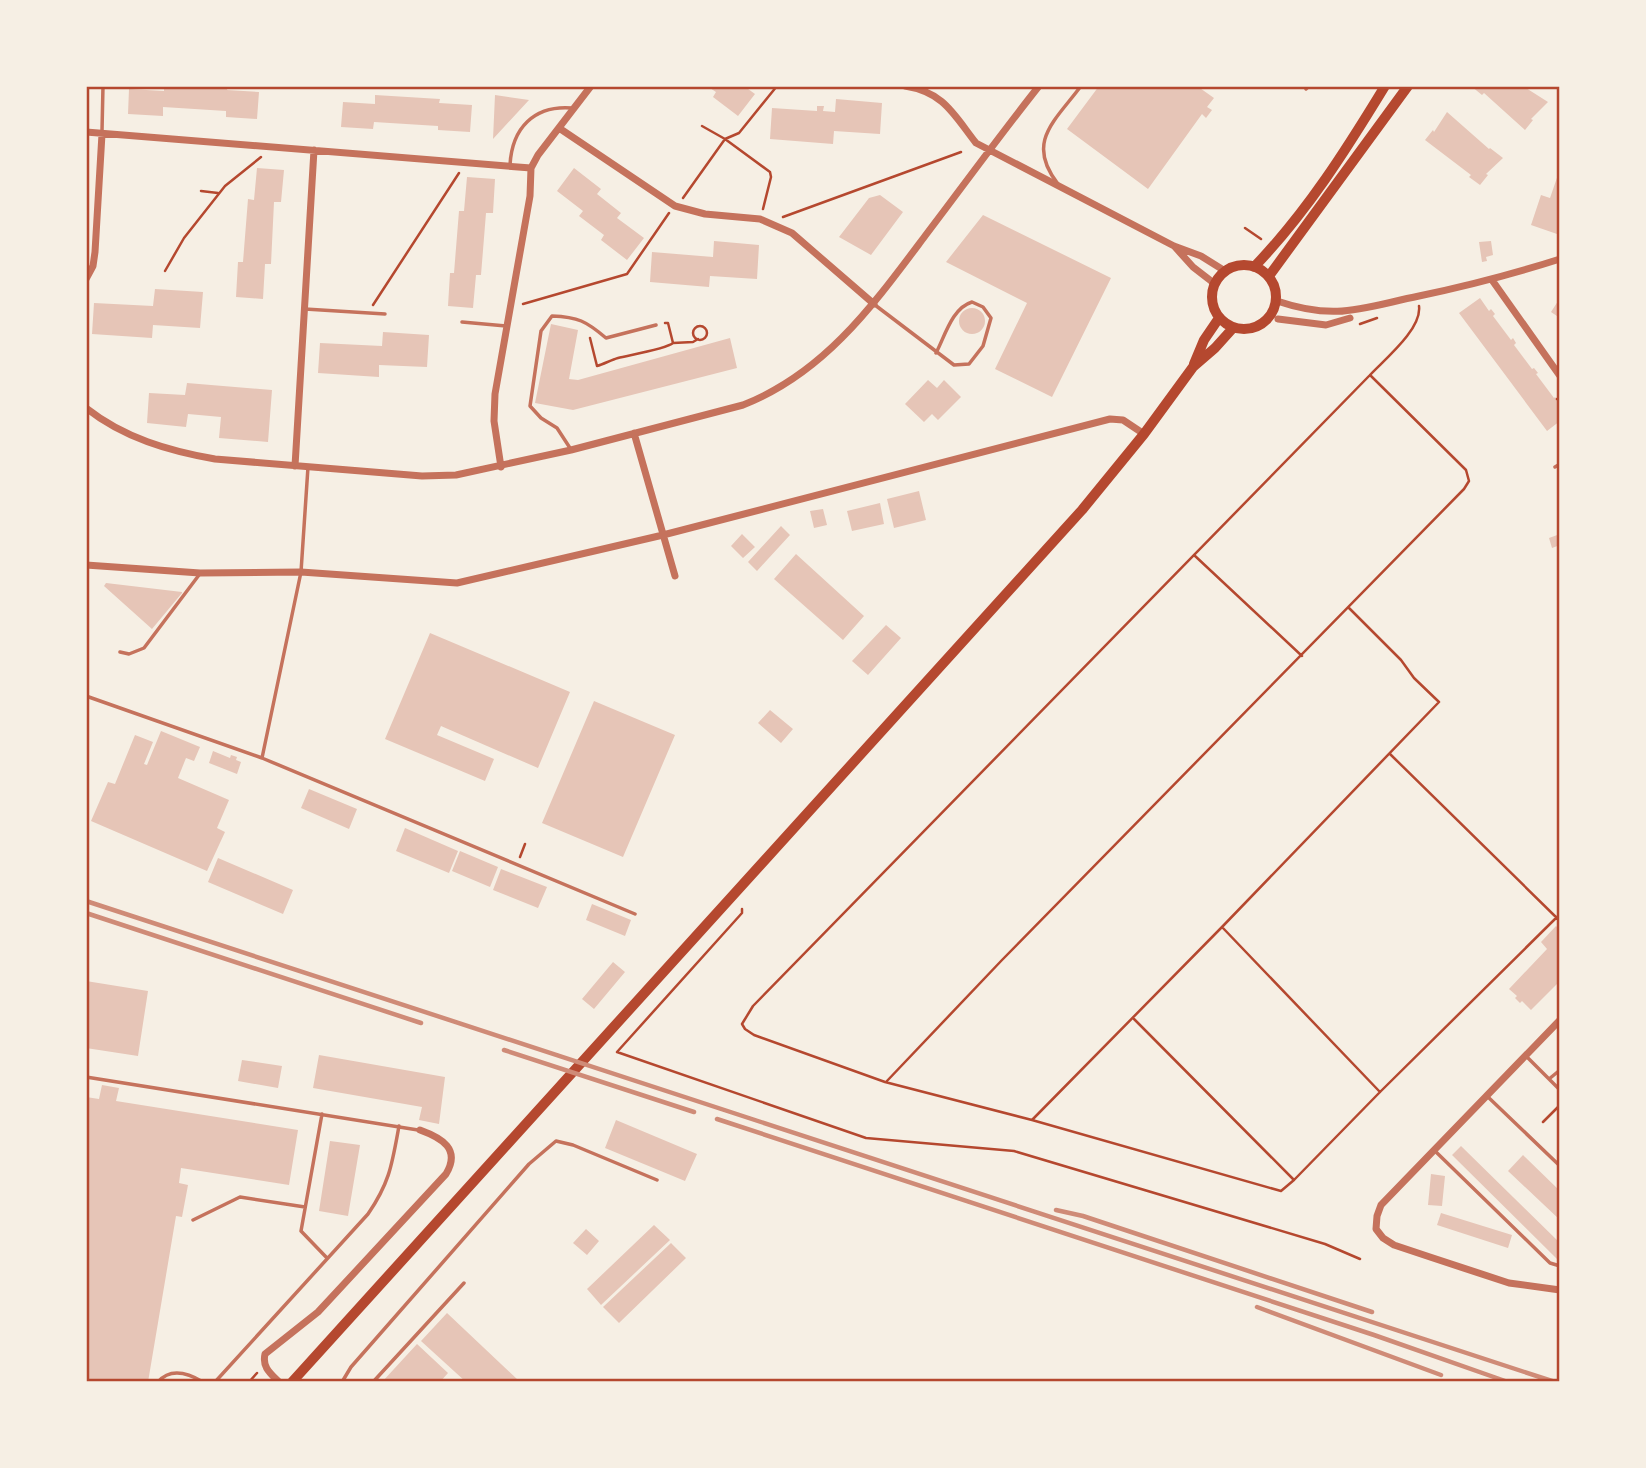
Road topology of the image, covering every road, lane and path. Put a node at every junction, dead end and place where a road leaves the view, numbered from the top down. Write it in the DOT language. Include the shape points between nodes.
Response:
graph roads {
  1 [pos="103,86"];
  2 [pos="591,86"];
  3 [pos="777,86"];
  4 [pos="905,86"];
  5 [pos="1039,86"];
  6 [pos="1081,86"];
  7 [pos="1385,86"];
  8 [pos="1408,86"];
  9 [pos="574,108"];
  10 [pos="702,126"];
  11 [pos="559,128"];
  12 [pos="86,132"];
  13 [pos="102,134"];
  14 [pos="725,139"];
  15 [pos="271,147"];
  16 [pos="314,150"];
  17 [pos="990,150"];
  18 [pos="961,152"];
  19 [pos="467,162"];
  20 [pos="510,166"];
  21 [pos="531,169"];
  22 [pos="201,191"];
  23 [pos="1064,191"];
  24 [pos="219,193"];
  25 [pos="675,206"];
  26 [pos="761,215"];
  27 [pos="777,219"];
  28 [pos="1245,228"];
  29 [pos="1267,243"];
  30 [pos="1174,246"];
  31 [pos="1560,259"];
  32 [pos="1254,267"];
  33 [pos="165,271"];
  34 [pos="1225,271"];
  35 [pos="1269,276"];
  36 [pos="86,279"];
  37 [pos="1492,280"];
  38 [pos="1215,284"];
  39 [pos="1417,297"];
  40 [pos="1277,301"];
  41 [pos="874,304"];
  42 [pos="509,308"];
  43 [pos="305,309"];
  44 [pos="368,313"];
  45 [pos="385,314"];
  46 [pos="1219,318"];
  47 [pos="1350,318"];
  48 [pos="1278,319"];
  49 [pos="462,322"];
  50 [pos="590,324"];
  51 [pos="656,325"];
  52 [pos="506,326"];
  53 [pos="1233,328"];
  54 [pos="698,339"];
  55 [pos="673,343"];
  56 [pos="936,354"];
  57 [pos="1193,367"];
  58 [pos="1370,375"];
  59 [pos="1560,376"];
  60 [pos="86,408"];
  61 [pos="634,433"];
  62 [pos="1143,434"];
  63 [pos="571,450"];
  64 [pos="1560,464"];
  65 [pos="295,466"];
  66 [pos="308,467"];
  67 [pos="501,467"];
  68 [pos="1555,467"];
  69 [pos="663,535"];
  70 [pos="1194,555"];
  71 [pos="86,565"];
  72 [pos="301,572"];
  73 [pos="200,573"];
  74 [pos="675,576"];
  75 [pos="1349,608"];
  76 [pos="120,652"];
  77 [pos="1302,656"];
  78 [pos="86,696"];
  79 [pos="1390,754"];
  80 [pos="262,758"];
  81 [pos="525,844"];
  82 [pos="517,864"];
  83 [pos="742,909"];
  84 [pos="635,914"];
  85 [pos="1557,917"];
  86 [pos="1560,921"];
  87 [pos="1222,927"];
  88 [pos="1133,1018"];
  89 [pos="1560,1020"];
  90 [pos="1525,1056"];
  91 [pos="1560,1070"];
  92 [pos="86,1077"];
  93 [pos="1549,1079"];
  94 [pos="885,1082"];
  95 [pos="1560,1090"];
  96 [pos="1380,1092"];
  97 [pos="1486,1095"];
  98 [pos="1560,1105"];
  99 [pos="322,1114"];
  100 [pos="1032,1120"];
  101 [pos="1543,1122"];
  102 [pos="399,1126"];
  103 [pos="420,1130"];
  104 [pos="1434,1149"];
  105 [pos="1560,1166"];
  106 [pos="657,1180"];
  107 [pos="1294,1180"];
  108 [pos="305,1208"];
  109 [pos="193,1220"];
  110 [pos="327,1258"];
  111 [pos="1360,1259"];
  112 [pos="1560,1266"];
  113 [pos="464,1283"];
  114 [pos="1560,1290"];
  115 [pos="158,1382"];
  116 [pos="202,1382"];
  117 [pos="215,1382"];
  118 [pos="279,1382"];
  119 [pos="292,1382"];
  120 [pos="342,1382"];
  121 [pos="373,1382"];
  1 -- 13 [label="lane"];
  2 -- 9 [label="street"];
  3 -- 14 [label="path" via="739,133"];
  4 -- 17 [label="street" via="939,98 976,143"];
  5 -- 17 [label="street"];
  6 -- 23 [label="lane" via="1044,136 1046,167"];
  7 -- 32 [label="main road" via="1337,166"];
  8 -- 35 [label="main road"];
  9 -- 11 [label="street"];
  9 -- 20 [label="lane" via="559,107 531,118 511,146"];
  10 -- 14 [label="path"];
  11 -- 21 [label="street"];
  11 -- 25 [label="street"];
  12 -- 13 [label="street"];
  13 -- 15 [label="street"];
  13 -- 36 [label="street" via="95,252"];
  14 -- 25 [label="path"];
  14 -- 26 [label="path" via="770,172"];
  15 -- 16 [label="street"];
  15 -- 24 [label="path"];
  16 -- 19 [label="street"];
  16 -- 43 [label="street"];
  17 -- 23 [label="street"];
  17 -- 41 [label="street"];
  18 -- 27 [label="path"];
  19 -- 20 [label="street"];
  19 -- 44 [label="path"];
  20 -- 21 [label="street"];
  21 -- 42 [label="street"];
  22 -- 24 [label="path"];
  23 -- 30 [label="street"];
  24 -- 33 [label="path"];
  25 -- 41 [label="street" via="775,224 792,233"];
  25 -- 42 [label="path" via="627,274"];
  28 -- 29 [label="path"];
  30 -- 34 [label="street"];
  30 -- 38 [label="street"];
  31 -- 37 [label="street"];
  32 -- 34 [label="main road"];
  32 -- 35 [label="main road"];
  34 -- 38 [label="main road"];
  35 -- 40 [label="main road"];
  37 -- 39 [label="street"];
  37 -- 59 [label="street"];
  38 -- 46 [label="main road" via="1212,302"];
  39 -- 40 [label="street" via="1346,312 1303,310"];
  39 -- 58 [label="path" via="1420,312 1413,329"];
  40 -- 53 [label="main road" via="1262,324"];
  41 -- 56 [label="lane"];
  41 -- 61 [label="street" via="826,353 772,394"];
  42 -- 52 [label="street"];
  43 -- 44 [label="lane"];
  43 -- 65 [label="street"];
  44 -- 45 [label="lane"];
  46 -- 53 [label="main road"];
  46 -- 57 [label="main road"];
  47 -- 48 [label="street" via="1326,325"];
  49 -- 52 [label="lane"];
  50 -- 51 [label="lane" via="606,338"];
  50 -- 55 [label="path" via="597,366"];
  50 -- 63 [label="lane" via="574,317 552,316 541,331 530,406 557,428"];
  51 -- 55 [label="path" via="668,323"];
  52 -- 67 [label="street" via="494,421"];
  53 -- 57 [label="main road"];
  54 -- 55 [label="path"];
  56 -- 56 [label="lane" via="954,365 970,365 983,346 991,318 982,307 972,302 962,305"];
  57 -- 62 [label="main road"];
  58 -- 70 [label="path"];
  58 -- 75 [label="path" via="1466,470 1469,481"];
  60 -- 65 [label="street" via="116,429 166,448 215,459"];
  61 -- 63 [label="street"];
  61 -- 69 [label="street"];
  62 -- 69 [label="street" via="1123,420 1110,419"];
  62 -- 119 [label="main road" via="984,620"];
  63 -- 67 [label="street"];
  64 -- 68 [label="lane"];
  65 -- 66 [label="street"];
  66 -- 67 [label="street" via="422,476"];
  66 -- 72 [label="lane"];
  69 -- 72 [label="street" via="457,583"];
  69 -- 74 [label="street"];
  70 -- 77 [label="path"];
  70 -- 94 [label="path" via="744,1018 745,1030 754,1035"];
  71 -- 73 [label="street"];
  72 -- 73 [label="street"];
  72 -- 80 [label="lane"];
  73 -- 76 [label="lane" via="144,648"];
  75 -- 77 [label="path"];
  75 -- 79 [label="path" via="1439,702"];
  77 -- 94 [label="path"];
  78 -- 80 [label="lane"];
  79 -- 85 [label="path"];
  79 -- 87 [label="path"];
  80 -- 82 [label="lane"];
  81 -- 82 [label="path"];
  82 -- 84 [label="lane"];
  83 -- 111 [label="path" via="617,1052 866,1138 1014,1151 1325,1244"];
  85 -- 86 [label="path"];
  85 -- 96 [label="path"];
  87 -- 88 [label="path"];
  87 -- 96 [label="path"];
  88 -- 100 [label="path"];
  88 -- 107 [label="path"];
  89 -- 90 [label="street"];
  90 -- 93 [label="lane"];
  90 -- 97 [label="street"];
  91 -- 93 [label="lane"];
  92 -- 99 [label="lane"];
  93 -- 95 [label="lane"];
  94 -- 100 [label="path"];
  96 -- 107 [label="path"];
  97 -- 104 [label="street"];
  97 -- 105 [label="lane"];
  98 -- 101 [label="path"];
  99 -- 102 [label="lane"];
  99 -- 108 [label="lane"];
  100 -- 107 [label="path" via="1281,1191"];
  102 -- 103 [label="lane"];
  102 -- 110 [label="lane" via="384,1190"];
  103 -- 118 [label="street" via="445,1143 453,1163 318,1312 265,1354 263,1362"];
  104 -- 112 [label="lane" via="1550,1263"];
  104 -- 114 [label="street" via="1381,1205 1376,1229 1383,1238 1509,1283"];
  106 -- 120 [label="lane" via="556,1141 529,1164"];
  108 -- 109 [label="lane" via="240,1197"];
  108 -- 110 [label="lane" via="301,1231"];
  110 -- 117 [label="lane"];
  113 -- 121 [label="lane"];
  115 -- 116 [label="lane" via="181,1373"];
}
